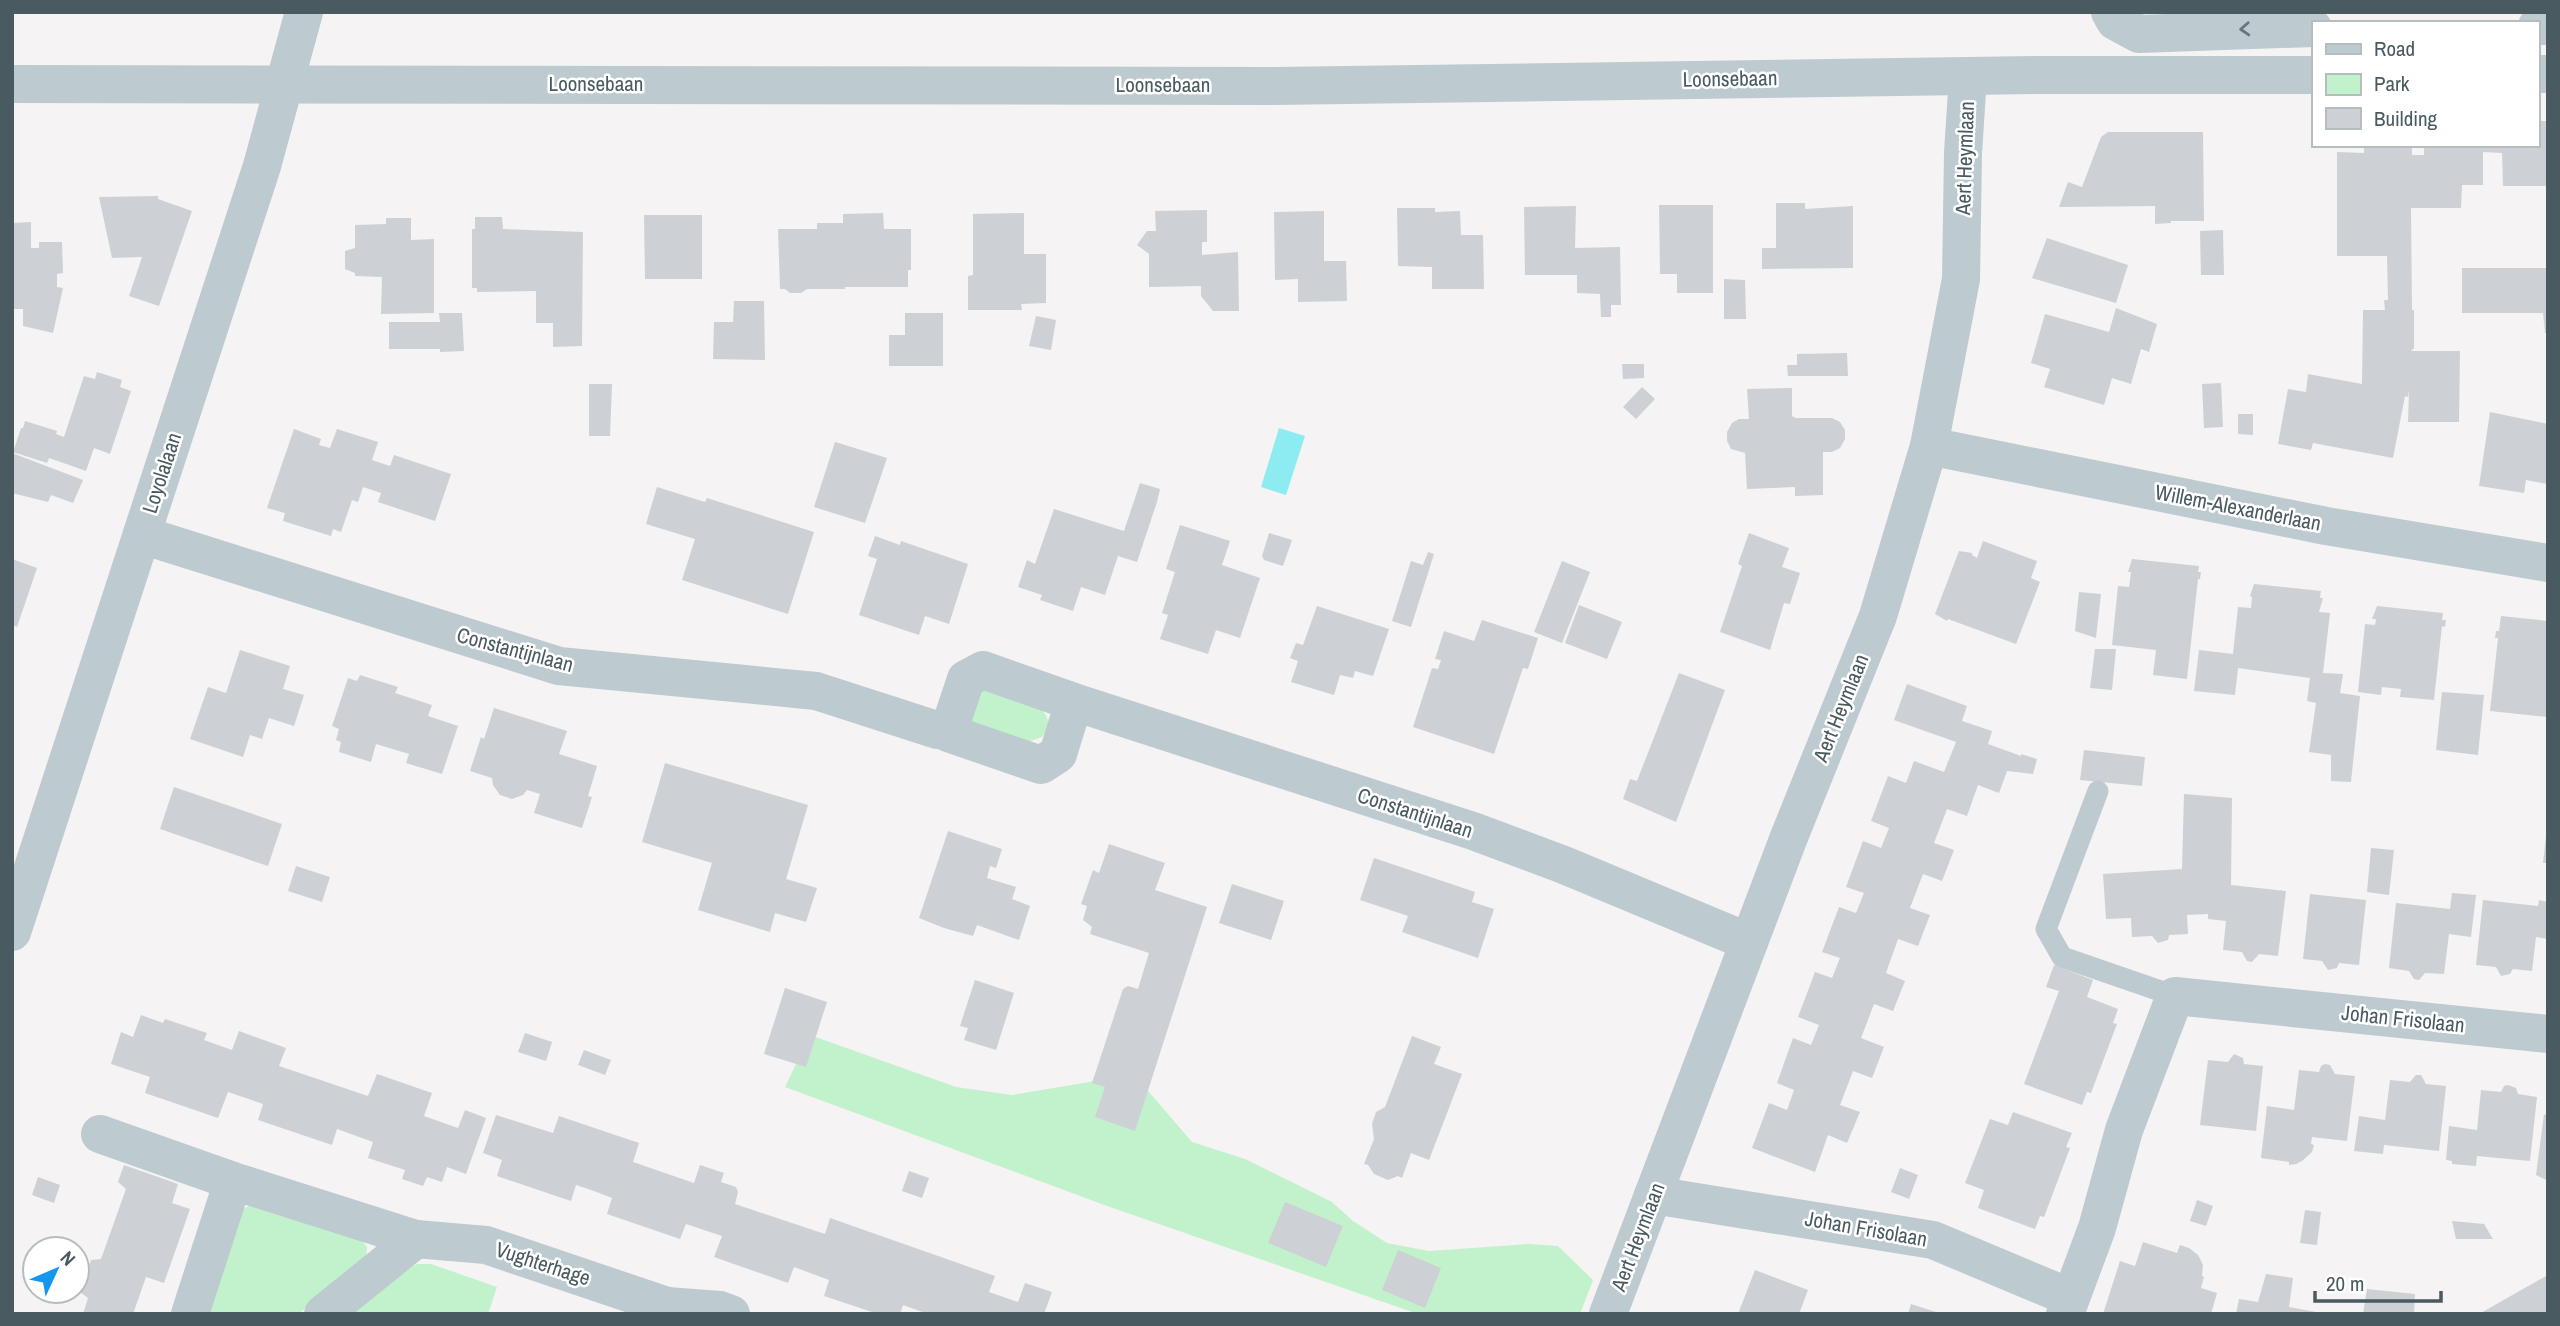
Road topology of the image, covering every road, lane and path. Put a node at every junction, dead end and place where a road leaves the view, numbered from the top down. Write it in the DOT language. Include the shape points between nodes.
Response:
graph roads {
  1 [pos="304,12"];
  2 [pos="2112,17"];
  3 [pos="2312,28"];
  4 [pos="2312,75"];
  5 [pos="1968,76"];
  6 [pos="284,83"];
  7 [pos="12,84"];
  8 [pos="1929,446"];
  9 [pos="142,535"];
  10 [pos="2548,563"];
  11 [pos="1074,702"];
  12 [pos="937,730"];
  13 [pos="2098,791"];
  14 [pos="13,925"];
  15 [pos="1749,942"];
  16 [pos="2175,996"];
  17 [pos="2548,1034"];
  18 [pos="100,1133"];
  19 [pos="233,1181"];
  20 [pos="1653,1195"];
  21 [pos="416,1239"];
  22 [pos="2067,1306"];
  23 [pos="668,1310"];
  24 [pos="190,1314"];
  25 [pos="323,1314"];
  26 [pos="731,1314"];
  27 [pos="1608,1314"];
  1 -- 6 [label="street, Loyolalaan"];
  3 -- 2 [label="street, one-way" via="2140,34"];
  4 -- 5 [label="street, Loonsebaan"];
  5 -- 6 [label="street, Loonsebaan" via="1274,86"];
  5 -- 8 [label="street, Aert Heymlaan" via="1961,279"];
  6 -- 7 [label="street, Loonsebaan"];
  6 -- 9 [label="street, Loyolalaan" via="262,166"];
  8 -- 10 [label="street, Willem-Alexanderlaan" via="2326,526"];
  8 -- 15 [label="street, Aert Heymlaan" via="1878,616"];
  9 -- 12 [label="street, Constantijnlaan" via="559,666 816,691"];
  9 -- 14 [label="street, Loyolalaan"];
  11 -- 15 [label="street, Constantijnlaan" via="1473,831"];
  13 -- 16 [label="lane, Johan Frisolaan" via="2046,929 2062,957"];
  15 -- 20 [label="street, Aert Heymlaan"];
  16 -- 17 [label="street, Johan Frisolaan"];
  16 -- 22 [label="street, Johan Frisolaan" via="2124,1130 2097,1228"];
  18 -- 19 [label="street, Vughterhage"];
  19 -- 21 [label="street, Vughterhage"];
  19 -- 24 [label="street"];
  20 -- 22 [label="street, Johan Frisolaan" via="1933,1240"];
  20 -- 27 [label="street, Aert Heymlaan"];
  21 -- 23 [label="street, Vughterhage" via="486,1245"];
  21 -- 25 [label="street"];
  23 -- 26 [label="street, Vughterhage"];
}
